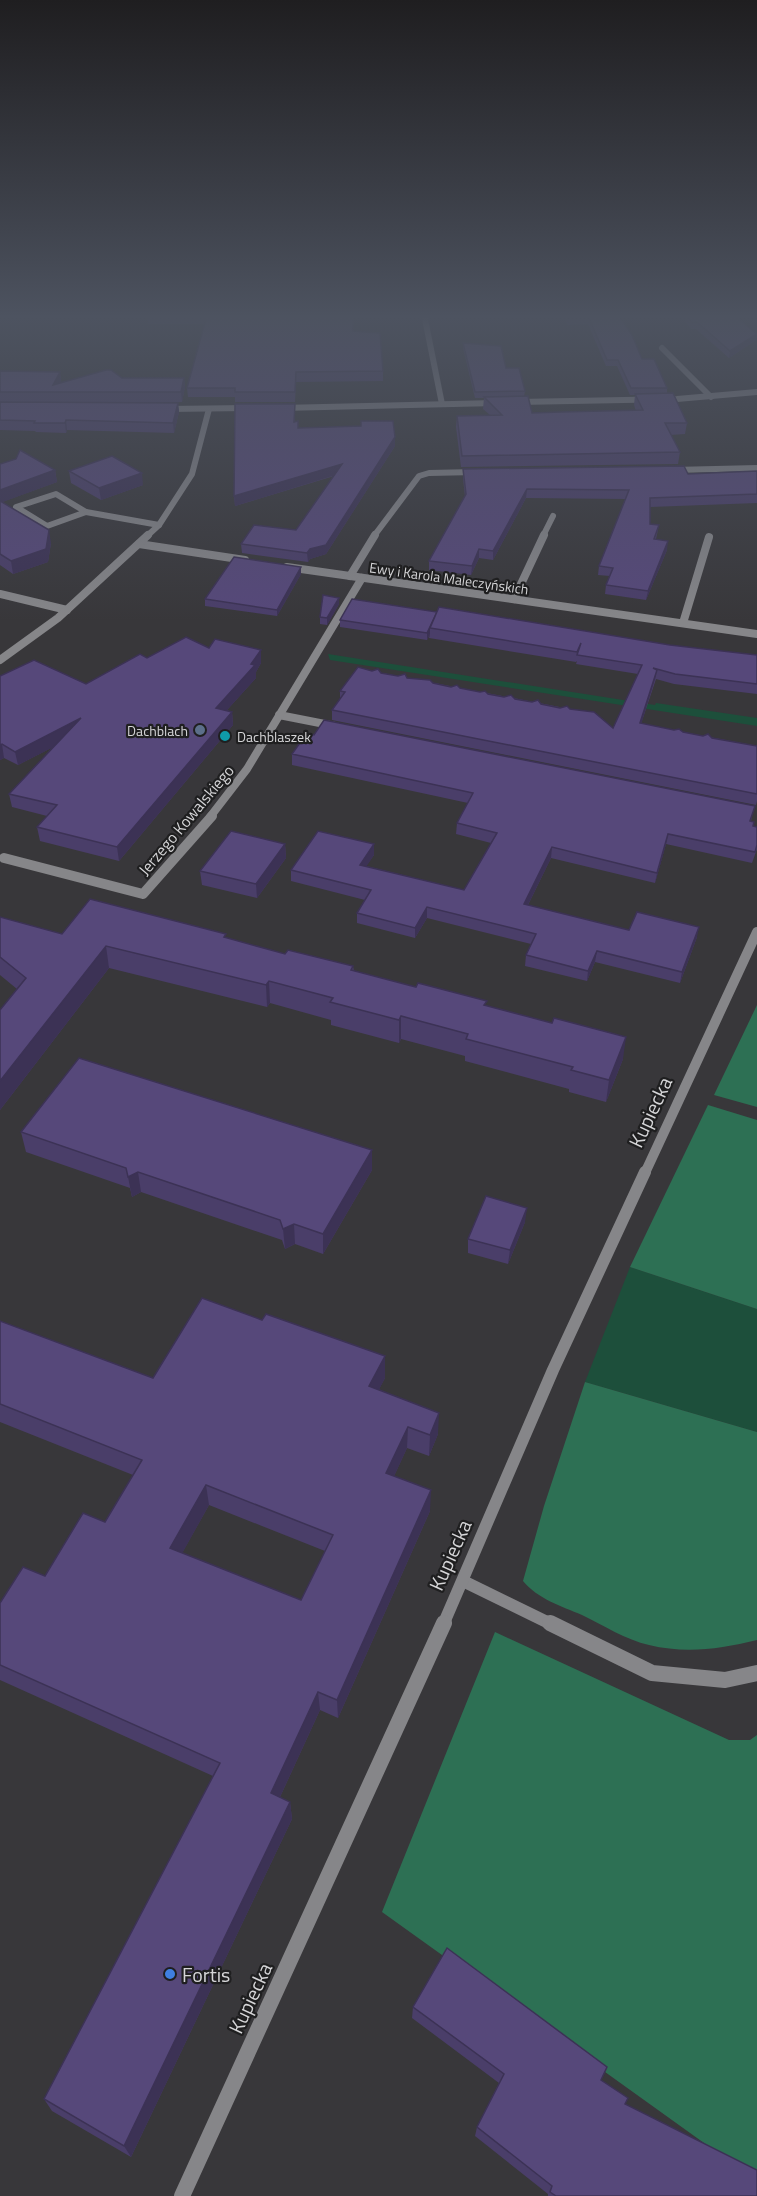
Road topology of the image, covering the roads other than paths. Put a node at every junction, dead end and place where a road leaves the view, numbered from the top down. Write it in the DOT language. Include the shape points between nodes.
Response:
graph roads {
  1 [pos="207,416"];
  2 [pos="757,468"];
  3 [pos="666,470"];
  4 [pos="485,471"];
  5 [pos="86,512"];
  6 [pos="553,516"];
  7 [pos="159,525"];
  8 [pos="709,537"];
  9 [pos="139,544"];
  10 [pos="254,561"];
  11 [pos="276,565"];
  12 [pos="350,576"];
  13 [pos="362,578"];
  14 [pos="0,594"];
  15 [pos="514,599"];
  16 [pos="67,610"];
  17 [pos="682,623"];
  18 [pos="757,634"];
  19 [pos="0,660"];
  20 [pos="279,715"];
  21 [pos="348,729"];
  22 [pos="4,858"];
  23 [pos="757,932"];
  24 [pos="463,1581"];
  25 [pos="757,1673"];
  26 [pos="182,2196"];
  1 -- 7 [label="street" via="192,474"];
  2 -- 3 [label="street"];
  4 -- 12 [label="street" via="429,472 419,476"];
  5 -- 5 [label="street" via="56,494 16,507 47,526"];
  5 -- 7 [label="street"];
  6 -- 15 [label="street"];
  7 -- 9 [label="street"];
  8 -- 17 [label="street"];
  9 -- 10 [label="street"];
  9 -- 16 [label="street"];
  11 -- 12 [label="street, Ewy i Karola Maleczyńskich"];
  12 -- 13 [label="street, Ewy i Karola Maleczyńskich"];
  13 -- 15 [label="street, Ewy i Karola Maleczyńskich"];
  13 -- 20 [label="street, Jerzego Kowalskiego"];
  14 -- 16 [label="street"];
  15 -- 17 [label="street, Ewy i Karola Maleczyńskich"];
  16 -- 19 [label="street"];
  17 -- 18 [label="street, Ewy i Karola Maleczyńskich"];
  20 -- 21 [label="street"];
  20 -- 22 [label="street, Jerzego Kowalskiego" via="247,769 214,813 143,894"];
  23 -- 24 [label="street, Kupiecka" via="553,1371"];
  24 -- 25 [label="street" via="652,1673 725,1680"];
  24 -- 26 [label="street, Kupiecka"];
}
